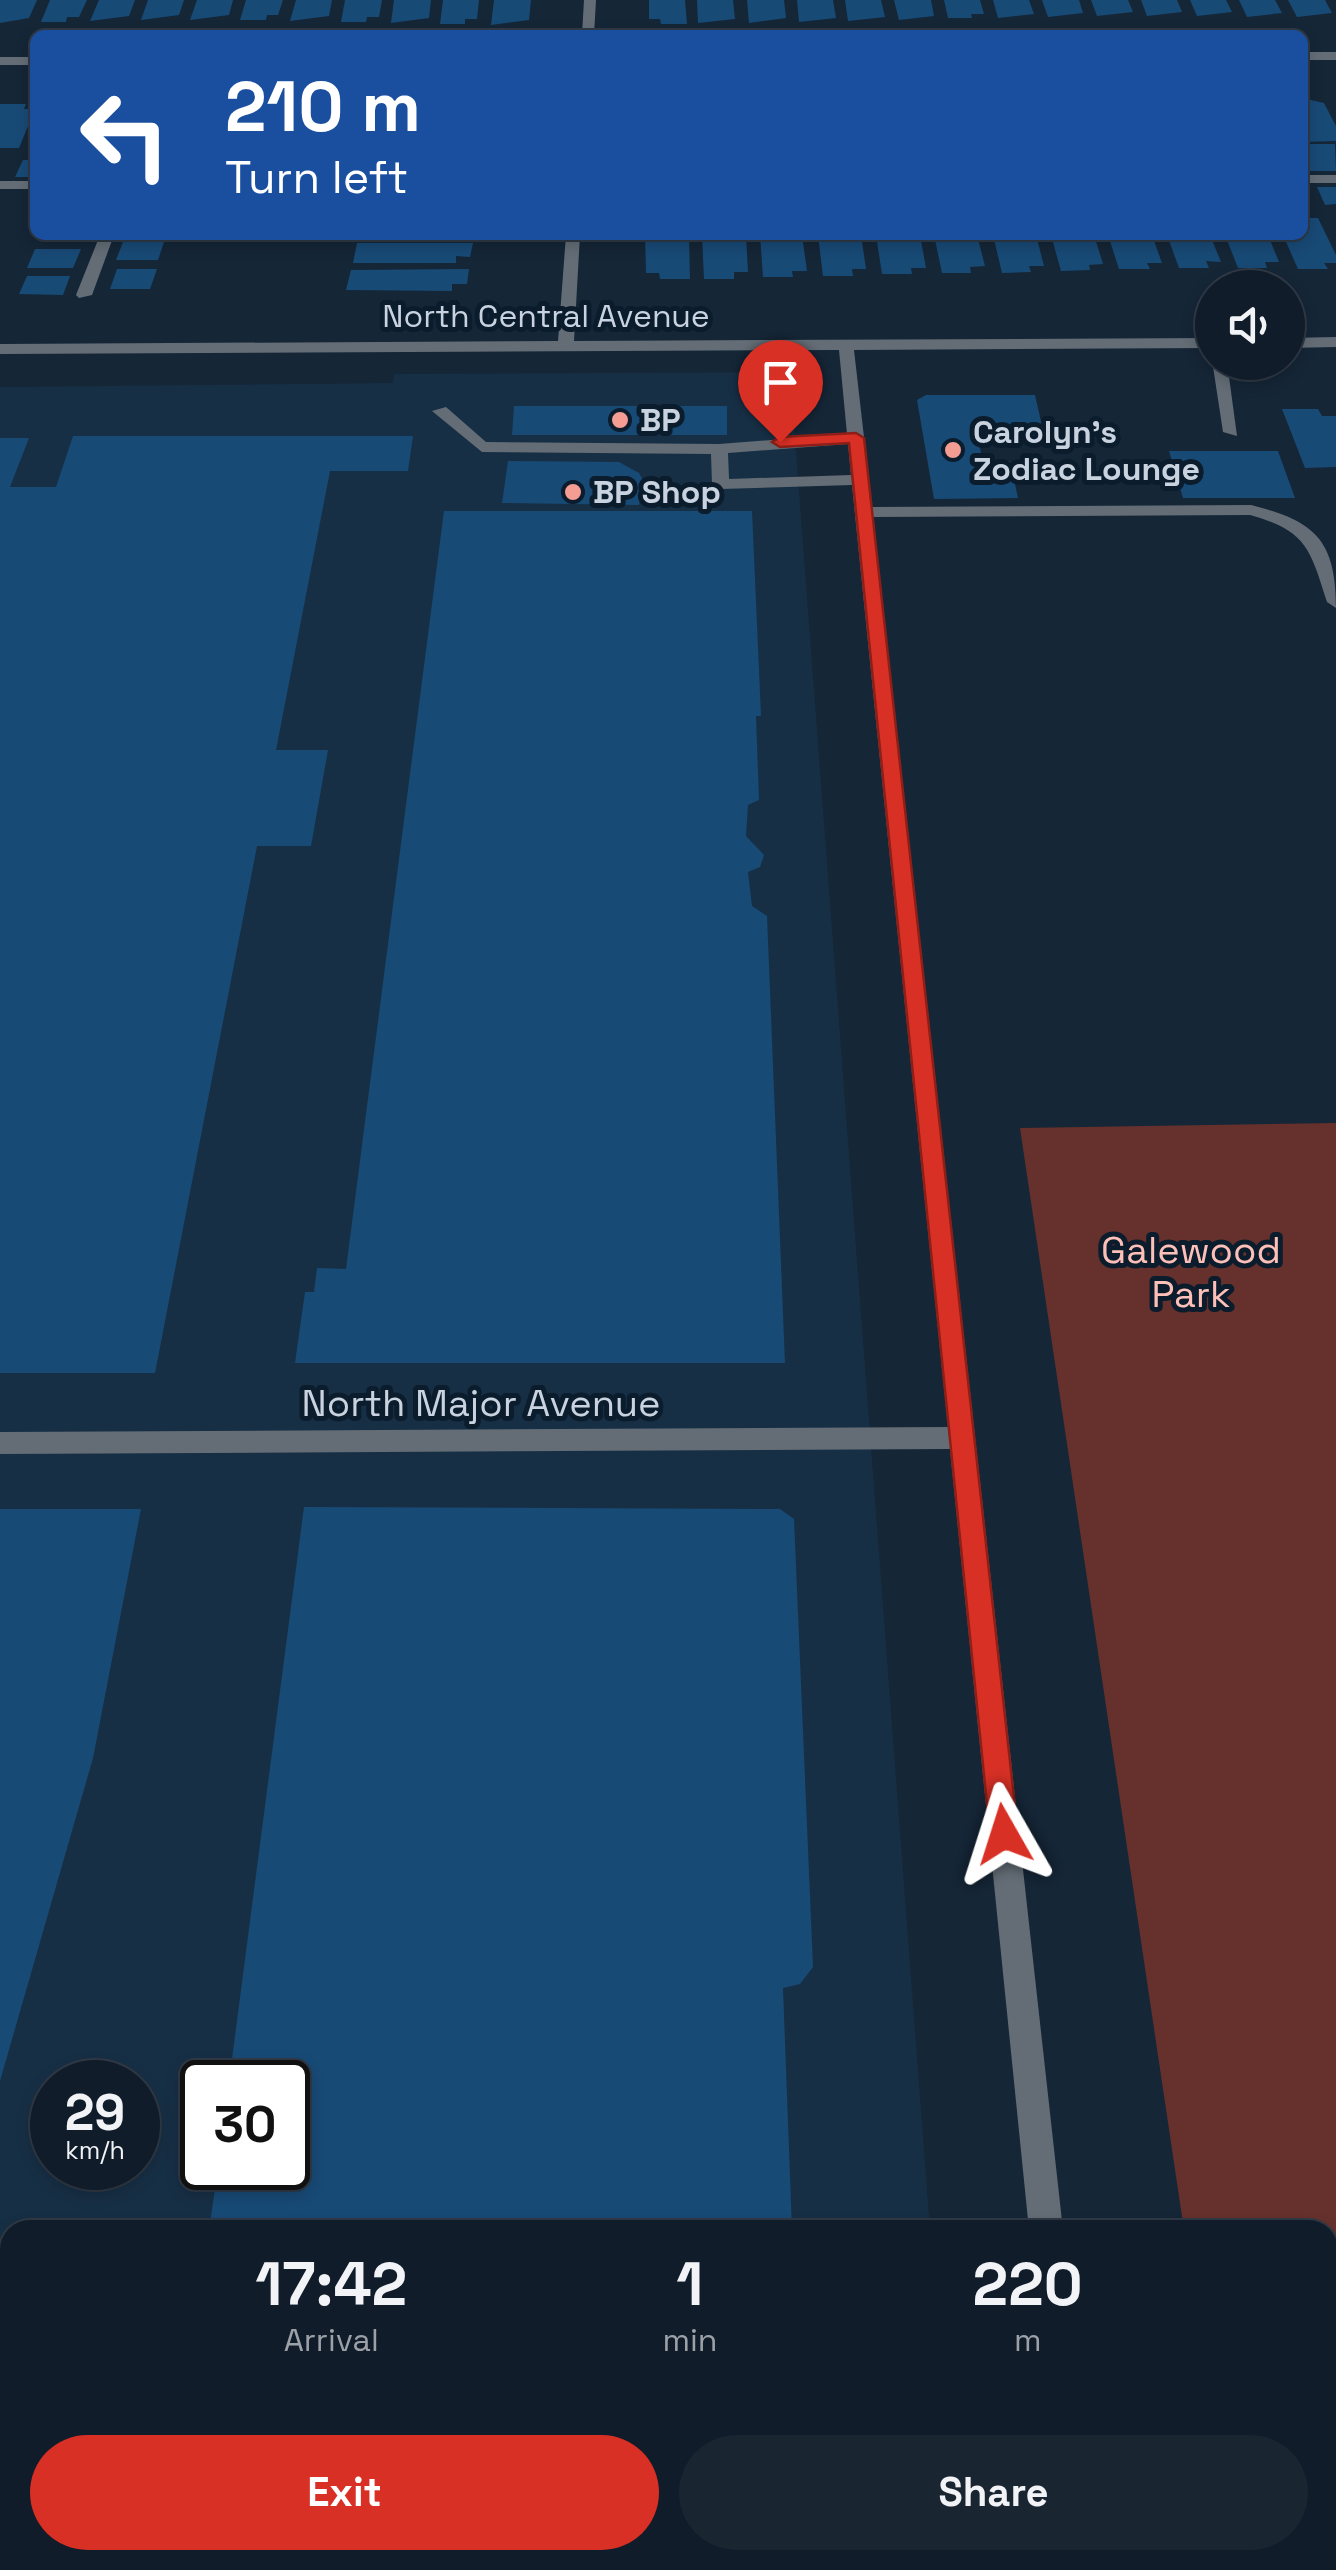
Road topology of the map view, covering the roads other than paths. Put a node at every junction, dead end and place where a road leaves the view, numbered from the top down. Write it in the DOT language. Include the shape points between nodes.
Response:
graph roads {
  1 [pos="590,0"];
  2 [pos="588,30"];
  3 [pos="1308,56"];
  4 [pos="1336,56"];
  5 [pos="30,61"];
  6 [pos="0,62"];
  7 [pos="1336,178"];
  8 [pos="1308,179"];
  9 [pos="30,184"];
  10 [pos="0,185"];
  11 [pos="106,240"];
  12 [pos="573,240"];
  13 [pos="84,295"];
  14 [pos="1305,342"];
  15 [pos="1336,342"];
  16 [pos="1195,343"];
  17 [pos="846,345"];
  18 [pos="566,346"];
  19 [pos="0,349"];
  20 [pos="1222,380"];
  21 [pos="440,412"];
  22 [pos="1231,432"];
  23 [pos="856,438"];
  24 [pos="719,449"];
  25 [pos="861,480"];
  26 [pos="864,512"];
  27 [pos="1314,539"];
  28 [pos="1336,539"];
  29 [pos="1336,602"];
  30 [pos="962,1438"];
  31 [pos="0,1443"];
  32 [pos="1045,2220"];
  1 -- 2 [label="street"];
  3 -- 4 [label="street"];
  5 -- 6 [label="street"];
  7 -- 8 [label="street"];
  9 -- 10 [label="street"];
  11 -- 13 [label="street"];
  12 -- 18 [label="street"];
  14 -- 15 [label="street"];
  16 -- 17 [label="street, North Central Avenue"];
  17 -- 18 [label="street, North Central Avenue"];
  17 -- 23 [label="street"];
  18 -- 19 [label="street, North Central Avenue"];
  20 -- 22 [label="street"];
  21 -- 24 [label="street" via="482,447"];
  23 -- 24 [label="street"];
  23 -- 25 [label="street"];
  24 -- 25 [label="street" via="721,484"];
  25 -- 26 [label="street"];
  26 -- 27 [label="street" via="1251,510 1287,519"];
  26 -- 30 [label="street"];
  27 -- 28 [label="street"];
  27 -- 29 [label="street"];
  30 -- 31 [label="street, North Major Avenue"];
  30 -- 32 [label="street"];
}
